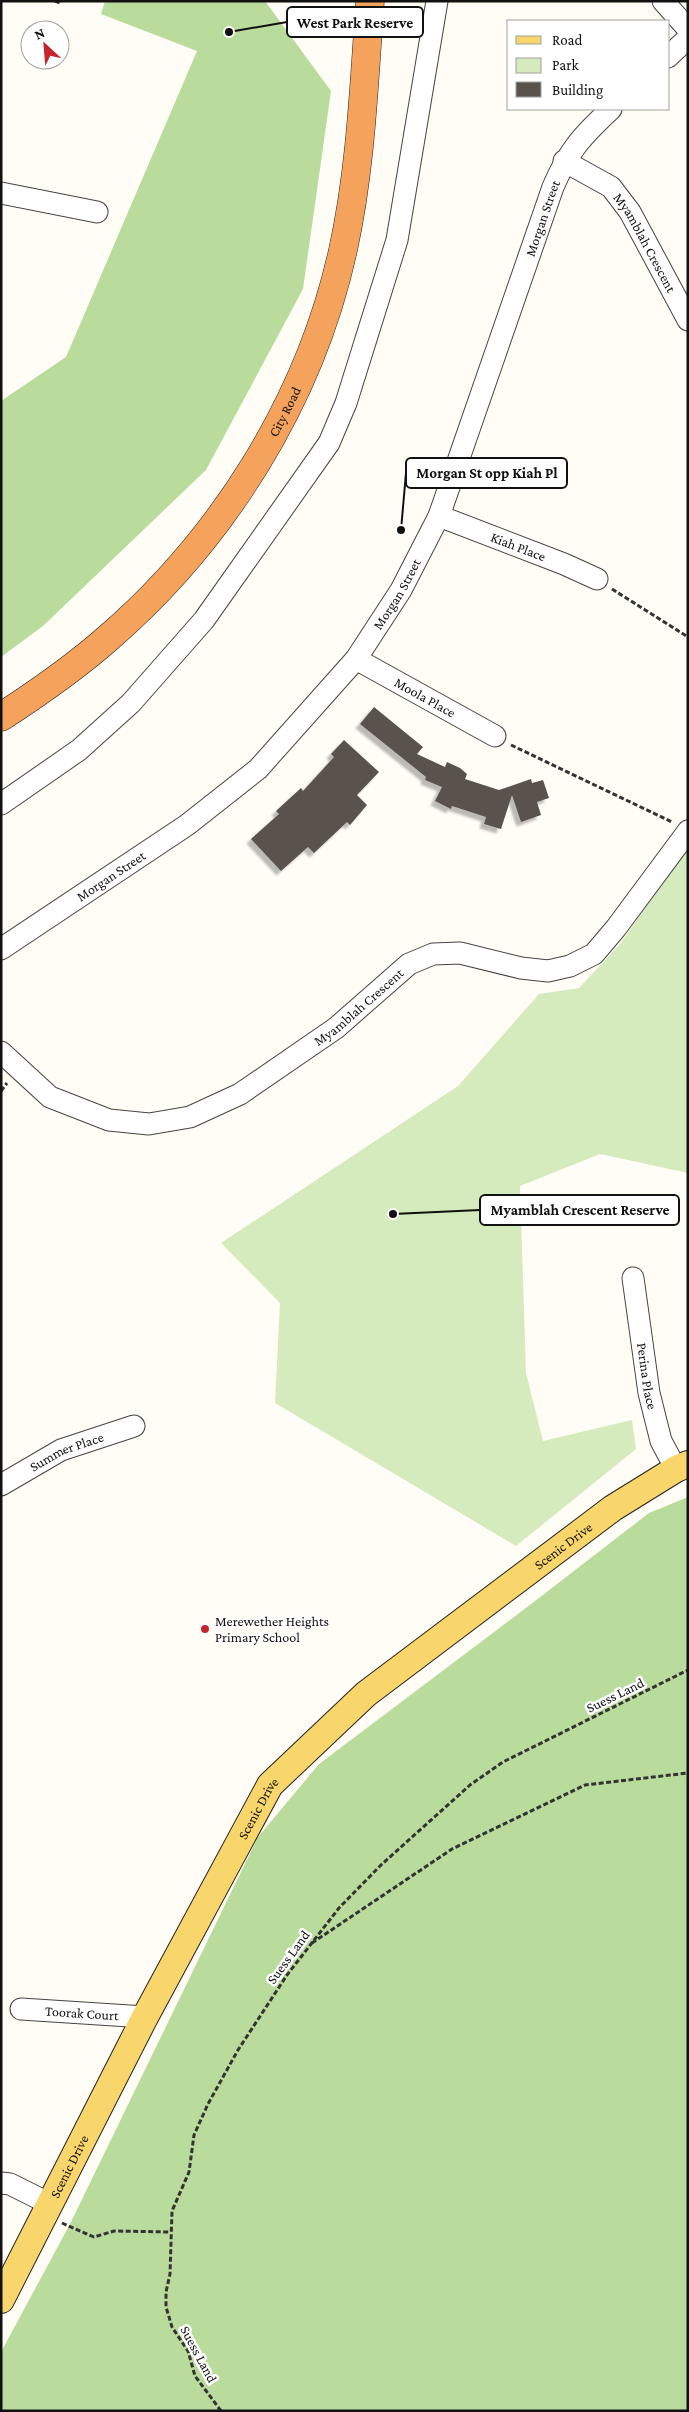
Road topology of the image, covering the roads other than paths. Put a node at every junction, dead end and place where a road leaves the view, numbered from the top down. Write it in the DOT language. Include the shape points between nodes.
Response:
graph roads {
  1 [pos="370,1"];
  2 [pos="437,1"];
  3 [pos="663,1"];
  4 [pos="688,29"];
  5 [pos="688,38"];
  6 [pos="669,56"];
  7 [pos="610,110"];
  8 [pos="564,162"];
  9 [pos="1,193"];
  10 [pos="97,212"];
  11 [pos="688,320"];
  12 [pos="439,516"];
  13 [pos="597,579"];
  14 [pos="356,659"];
  15 [pos="1,717"];
  16 [pos="495,736"];
  17 [pos="1,804"];
  18 [pos="683,828"];
  19 [pos="1,948"];
  20 [pos="1,1052"];
  21 [pos="634,1278"];
  22 [pos="134,1426"];
  23 [pos="682,1467"];
  24 [pos="1,1486"];
  25 [pos="21,2008"];
  26 [pos="145,2017"];
  27 [pos="1,2183"];
  28 [pos="47,2210"];
  29 [pos="1,2300"];
  1 -- 15 [label="highway, City Road" via="359,146 342,251 325,313 303,371 275,430 206,536 158,590 107,640"];
  2 -- 17 [label="street" via="397,240 346,403 329,443 204,620 131,703 79,750"];
  3 -- 4 [label="street"];
  5 -- 6 [label="street"];
  7 -- 8 [label="street, Morgan Street" via="580,137"];
  8 -- 11 [label="street, Myamblah Crescent" via="611,188 626,206"];
  8 -- 12 [label="street, Morgan Street"];
  9 -- 10 [label="street"];
  12 -- 13 [label="street, Kiah Place"];
  12 -- 14 [label="street, Morgan Street" via="401,590"];
  14 -- 16 [label="street, Moola Place"];
  14 -- 19 [label="street, Morgan Street" via="258,769 187,825"];
  18 -- 20 [label="street, Myamblah Crescent" via="616,928 594,954 570,966 548,971 460,953 433,954 409,964 336,1028 240,1094 190,1116 149,1124 109,1120 50,1097"];
  21 -- 23 [label="street, Perina Place" via="649,1393 661,1441"];
  22 -- 24 [label="street, Summer Place" via="61,1450"];
  23 -- 26 [label="main road, Scenic Drive" via="613,1508 366,1694 270,1785"];
  25 -- 26 [label="street, Toorak Court"];
  26 -- 28 [label="main road, Scenic Drive"];
  27 -- 28 [label="street" via="10,2184"];
  28 -- 29 [label="main road, Scenic Drive"];
}
